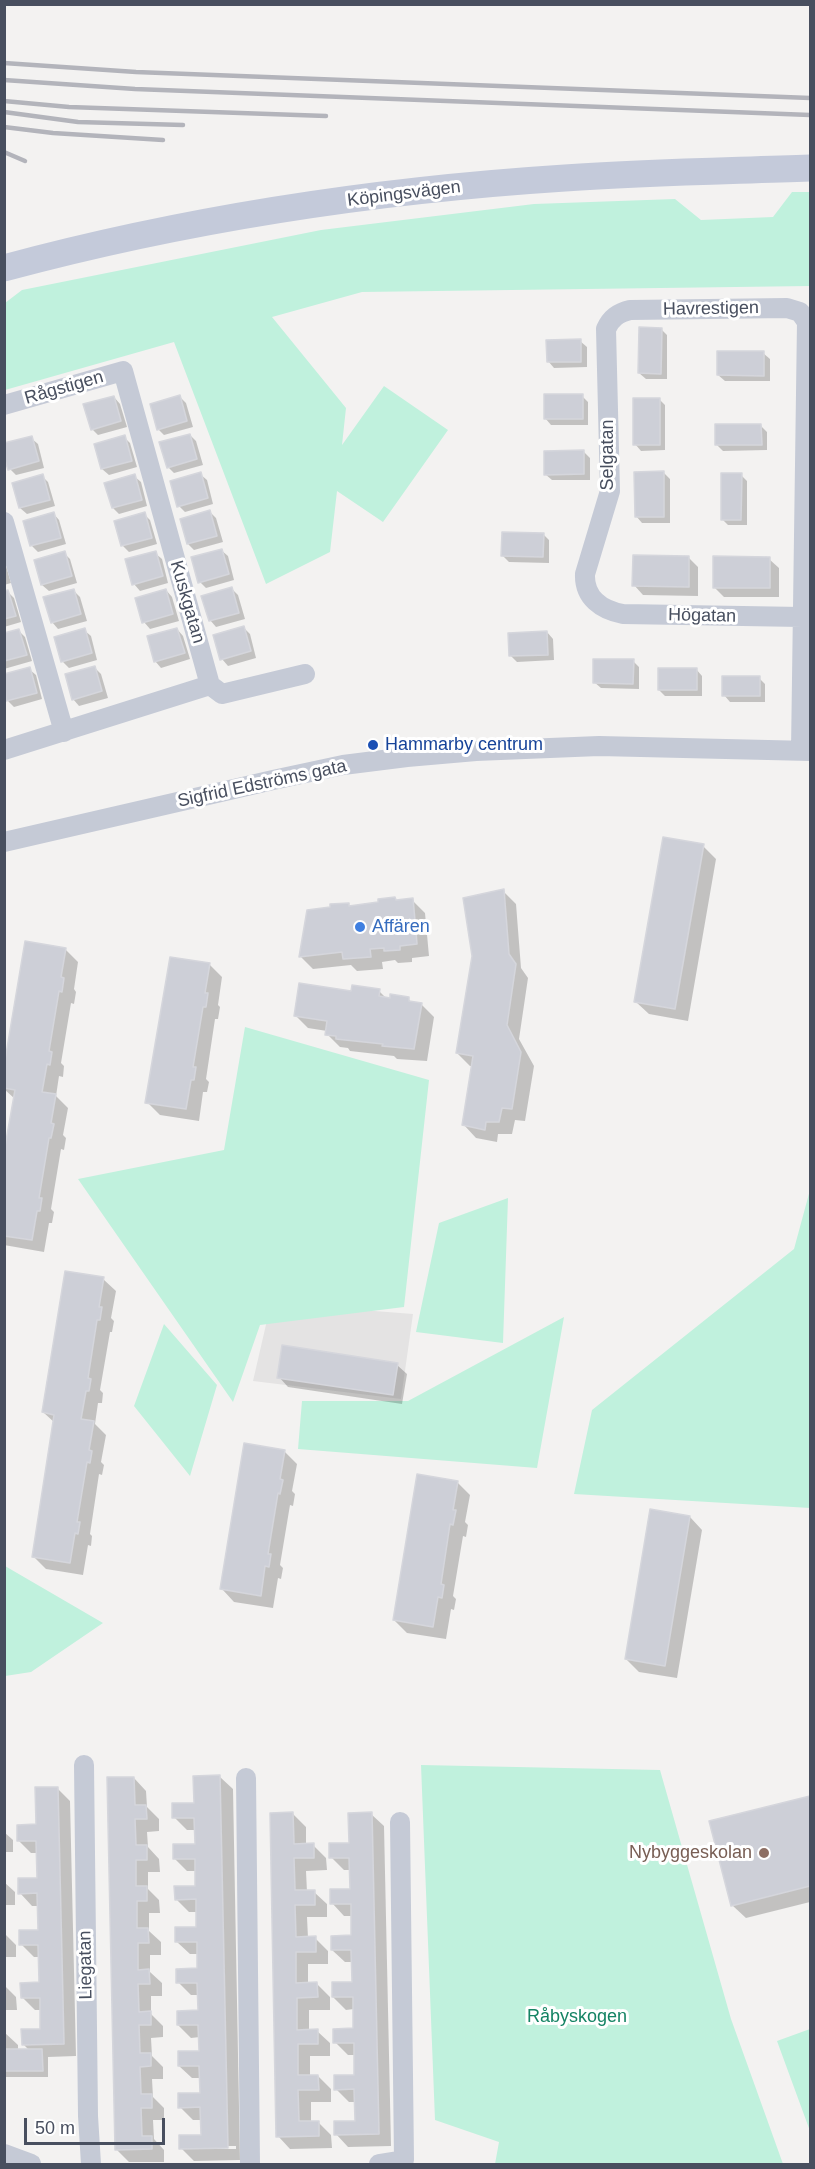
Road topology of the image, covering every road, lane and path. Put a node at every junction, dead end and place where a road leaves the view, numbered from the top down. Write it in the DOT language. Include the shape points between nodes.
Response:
graph roads {
  1 [pos="810,168"];
  2 [pos="4,268"];
  3 [pos="634,310"];
  4 [pos="123,371"];
  5 [pos="4,405"];
  6 [pos="4,522"];
  7 [pos="603,607"];
  8 [pos="802,617"];
  9 [pos="305,674"];
  10 [pos="210,685"];
  11 [pos="64,732"];
  12 [pos="4,750"];
  13 [pos="806,751"];
  14 [pos="4,842"];
  15 [pos="84,1765"];
  16 [pos="246,1778"];
  17 [pos="400,1822"];
  18 [pos="4,2154"];
  19 [pos="31,2164"];
  20 [pos="91,2164"];
  21 [pos="250,2164"];
  22 [pos="379,2164"];
  1 -- 2 [label="main road, Köpingsvägen" via="564,178 383,196 230,218"];
  3 -- 7 [label="street, Selgatan" via="618,313 606,329 610,491 588,561 585,584 592,598"];
  3 -- 8 [label="street, Havrestigen" via="787,308 800,312 807,322"];
  4 -- 5 [label="street, Rågstigen"];
  4 -- 10 [label="street, Kuskgatan"];
  6 -- 11 [label="street"];
  7 -- 8 [label="street, Högatan" via="623,614"];
  8 -- 13 [label="street"];
  9 -- 10 [label="street" via="222,694"];
  10 -- 11 [label="street"];
  11 -- 12 [label="street"];
  13 -- 14 [label="street, Sigfrid Edströms gata" via="599,746 396,758 285,777"];
  15 -- 20 [label="street, Liegatan" via="87,2116"];
  16 -- 21 [label="street"];
  17 -- 22 [label="street" via="404,2160"];
  18 -- 19 [label="street"];
}
